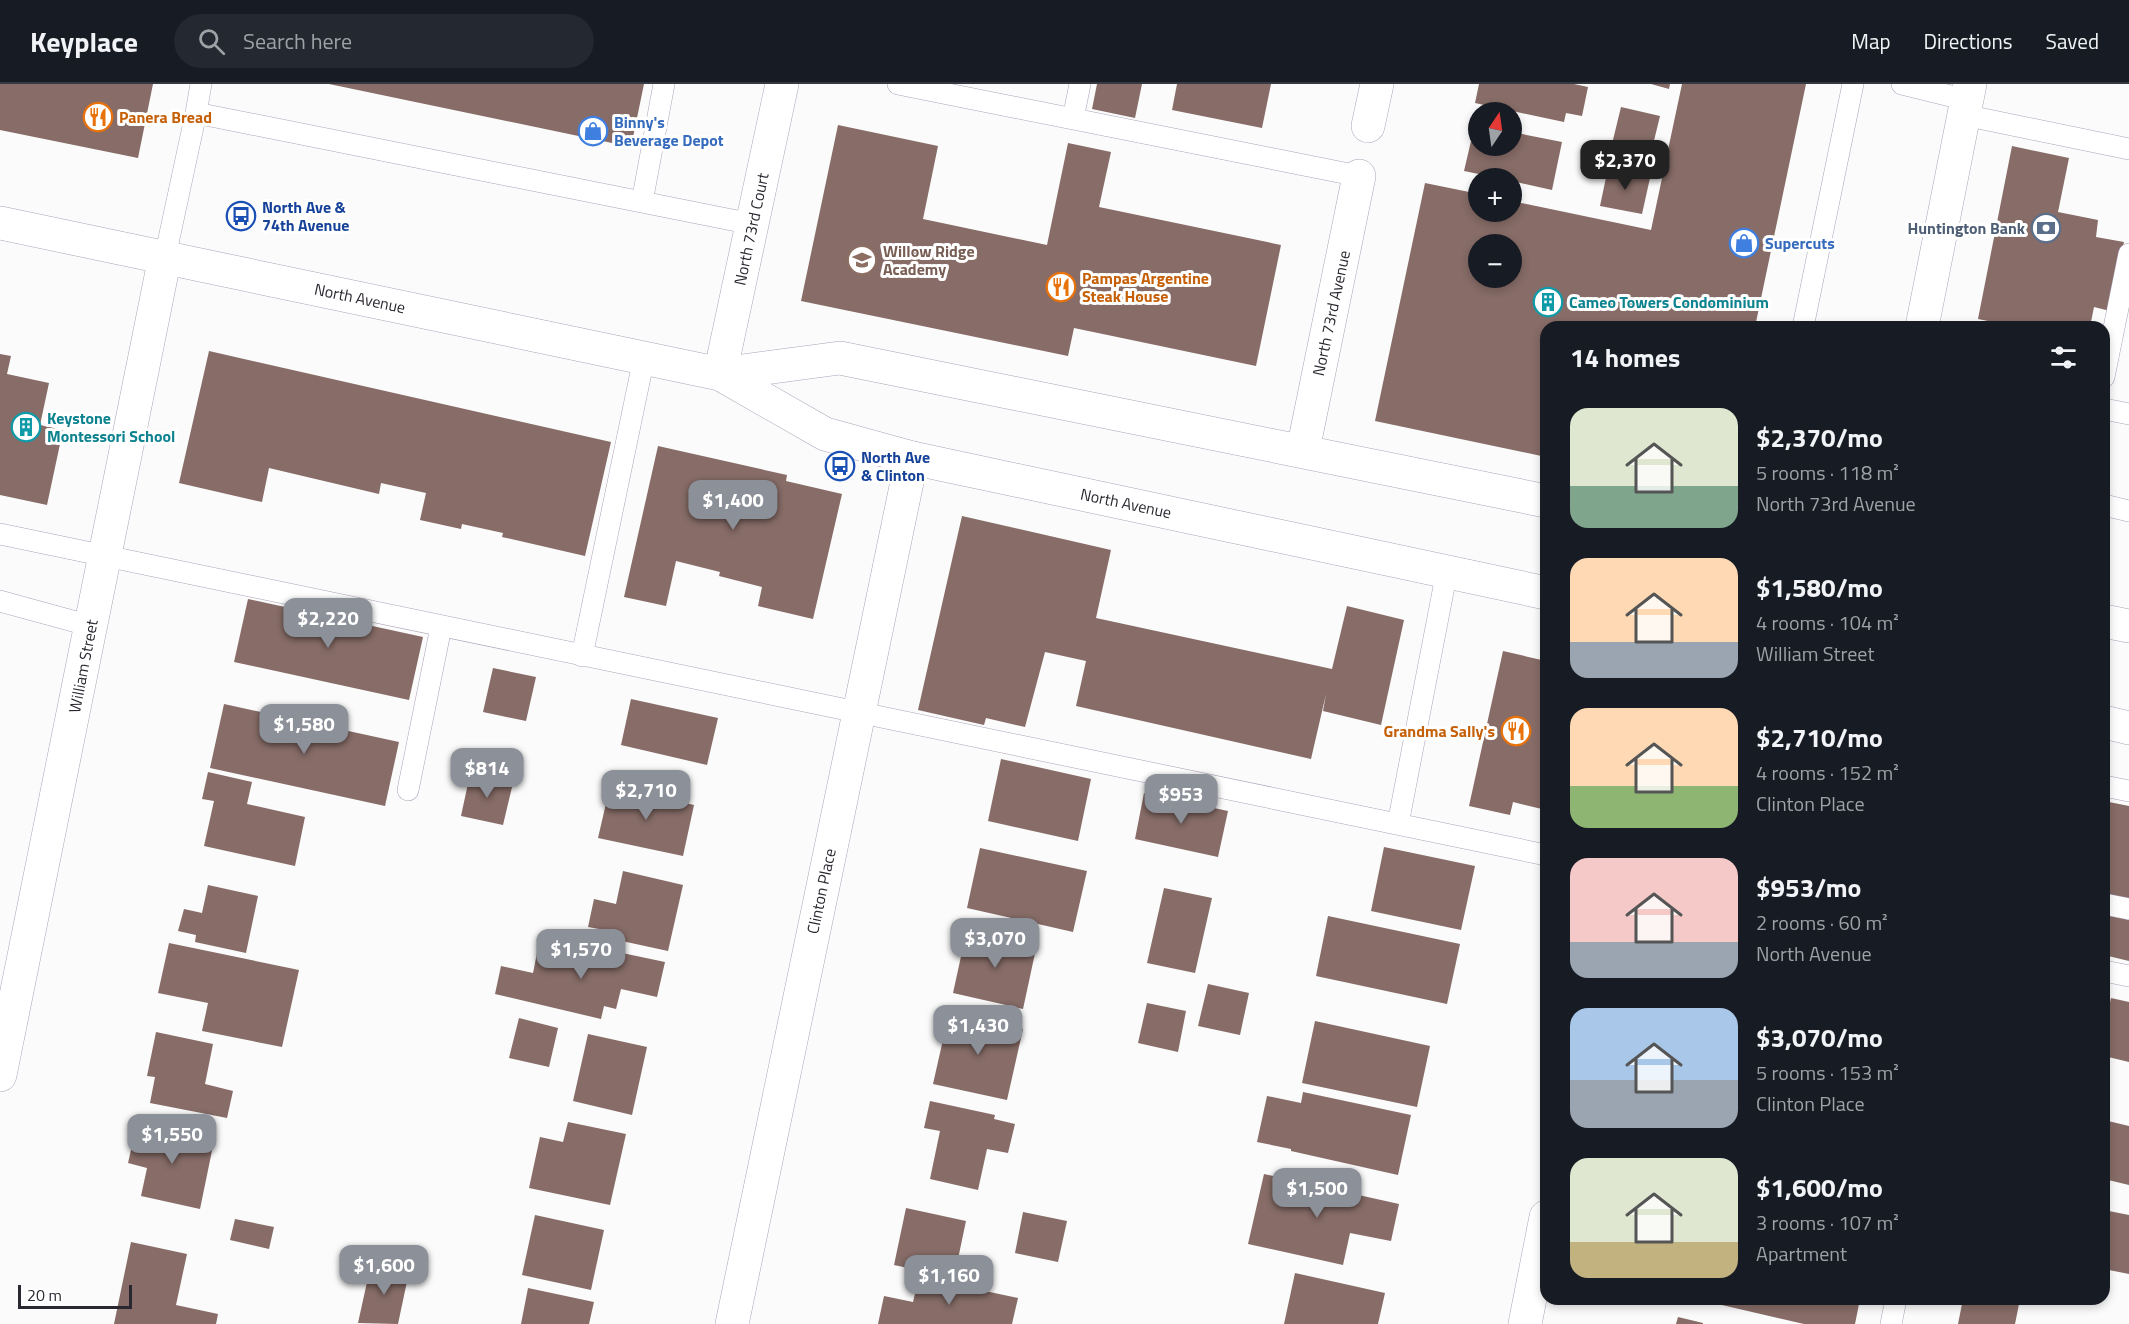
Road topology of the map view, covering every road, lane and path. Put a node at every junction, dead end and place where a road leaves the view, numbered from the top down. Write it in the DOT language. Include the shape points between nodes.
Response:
graph roads {
  1 [pos="201,84"];
  2 [pos="664,84"];
  3 [pos="782,84"];
  4 [pos="898,84"];
  5 [pos="1080,84"];
  6 [pos="1377,84"];
  7 [pos="1852,84"];
  8 [pos="1902,84"];
  9 [pos="1967,100"];
  10 [pos="196,113"];
  11 [pos="1073,119"];
  12 [pos="1368,126"];
  13 [pos="2129,149"];
  14 [pos="1359,176"];
  15 [pos="642,202"];
  16 [pos="0,223"];
  17 [pos="752,224"];
  18 [pos="2129,254"];
  19 [pos="165,257"];
  20 [pos="1804,321"];
  21 [pos="1923,321"];
  22 [pos="2110,347"];
  23 [pos="644,358"];
  24 [pos="720,374"];
  25 [pos="2110,410"];
  26 [pos="2129,414"];
  27 [pos="1303,450"];
  28 [pos="912,458"];
  29 [pos="1540,500"];
  30 [pos="2110,506"];
  31 [pos="2129,511"];
  32 [pos="0,534"];
  33 [pos="105,557"];
  34 [pos="1447,572"];
  35 [pos="1540,591"];
  36 [pos="0,601"];
  37 [pos="2110,622"];
  38 [pos="91,626"];
  39 [pos="2129,626"];
  40 [pos="441,627"];
  41 [pos="582,656"];
  42 [pos="858,713"];
  43 [pos="2110,723"];
  44 [pos="2129,728"];
  45 [pos="408,790"];
  46 [pos="1398,824"];
  47 [pos="1540,854"];
  48 [pos="2110,905"];
  49 [pos="2128,907"];
  50 [pos="2110,972"];
  51 [pos="2129,976"];
  52 [pos="0,1075"];
  53 [pos="1540,1248"];
  54 [pos="1895,1305"];
  55 [pos="732,1324"];
  56 [pos="1525,1324"];
  57 [pos="1891,1324"];
  1 -- 10 [label="lane"];
  2 -- 15 [label="lane"];
  3 -- 17 [label="street, North 73rd Court"];
  4 -- 11 [label="lane"];
  5 -- 11 [label="lane"];
  6 -- 12 [label="street"];
  7 -- 20 [label="lane"];
  8 -- 9 [label="lane"];
  9 -- 13 [label="lane"];
  9 -- 21 [label="street"];
  10 -- 15 [label="lane"];
  10 -- 19 [label="lane"];
  11 -- 14 [label="lane"];
  14 -- 27 [label="street, North 73rd Avenue"];
  15 -- 17 [label="lane"];
  16 -- 19 [label="street, North Avenue"];
  17 -- 24 [label="street, North 73rd Court"];
  18 -- 22 [label="lane"];
  19 -- 23 [label="street, North Avenue"];
  19 -- 33 [label="street, William Street"];
  23 -- 24 [label="street, North Avenue"];
  23 -- 41 [label="lane"];
  24 -- 27 [label="street, North Avenue" via="840,358"];
  24 -- 28 [label="street, North Avenue" via="825,434"];
  25 -- 26 [label="lane"];
  27 -- 29 [label="street, North Avenue"];
  28 -- 34 [label="street, North Avenue"];
  28 -- 42 [label="street, Clinton Place"];
  30 -- 31 [label="lane"];
  32 -- 33 [label="lane"];
  33 -- 38 [label="street, William Street"];
  33 -- 40 [label="lane"];
  34 -- 35 [label="street, North Avenue"];
  34 -- 46 [label="lane"];
  36 -- 38 [label="lane"];
  37 -- 39 [label="street"];
  38 -- 52 [label="street, William Street"];
  40 -- 41 [label="lane"];
  40 -- 45 [label="lane"];
  41 -- 42 [label="lane"];
  42 -- 46 [label="lane"];
  42 -- 55 [label="street, Clinton Place"];
  43 -- 44 [label="street"];
  46 -- 47 [label="lane"];
  48 -- 49 [label="lane"];
  50 -- 51 [label="lane"];
  53 -- 56 [label="street"];
  54 -- 57 [label="lane"];
}
